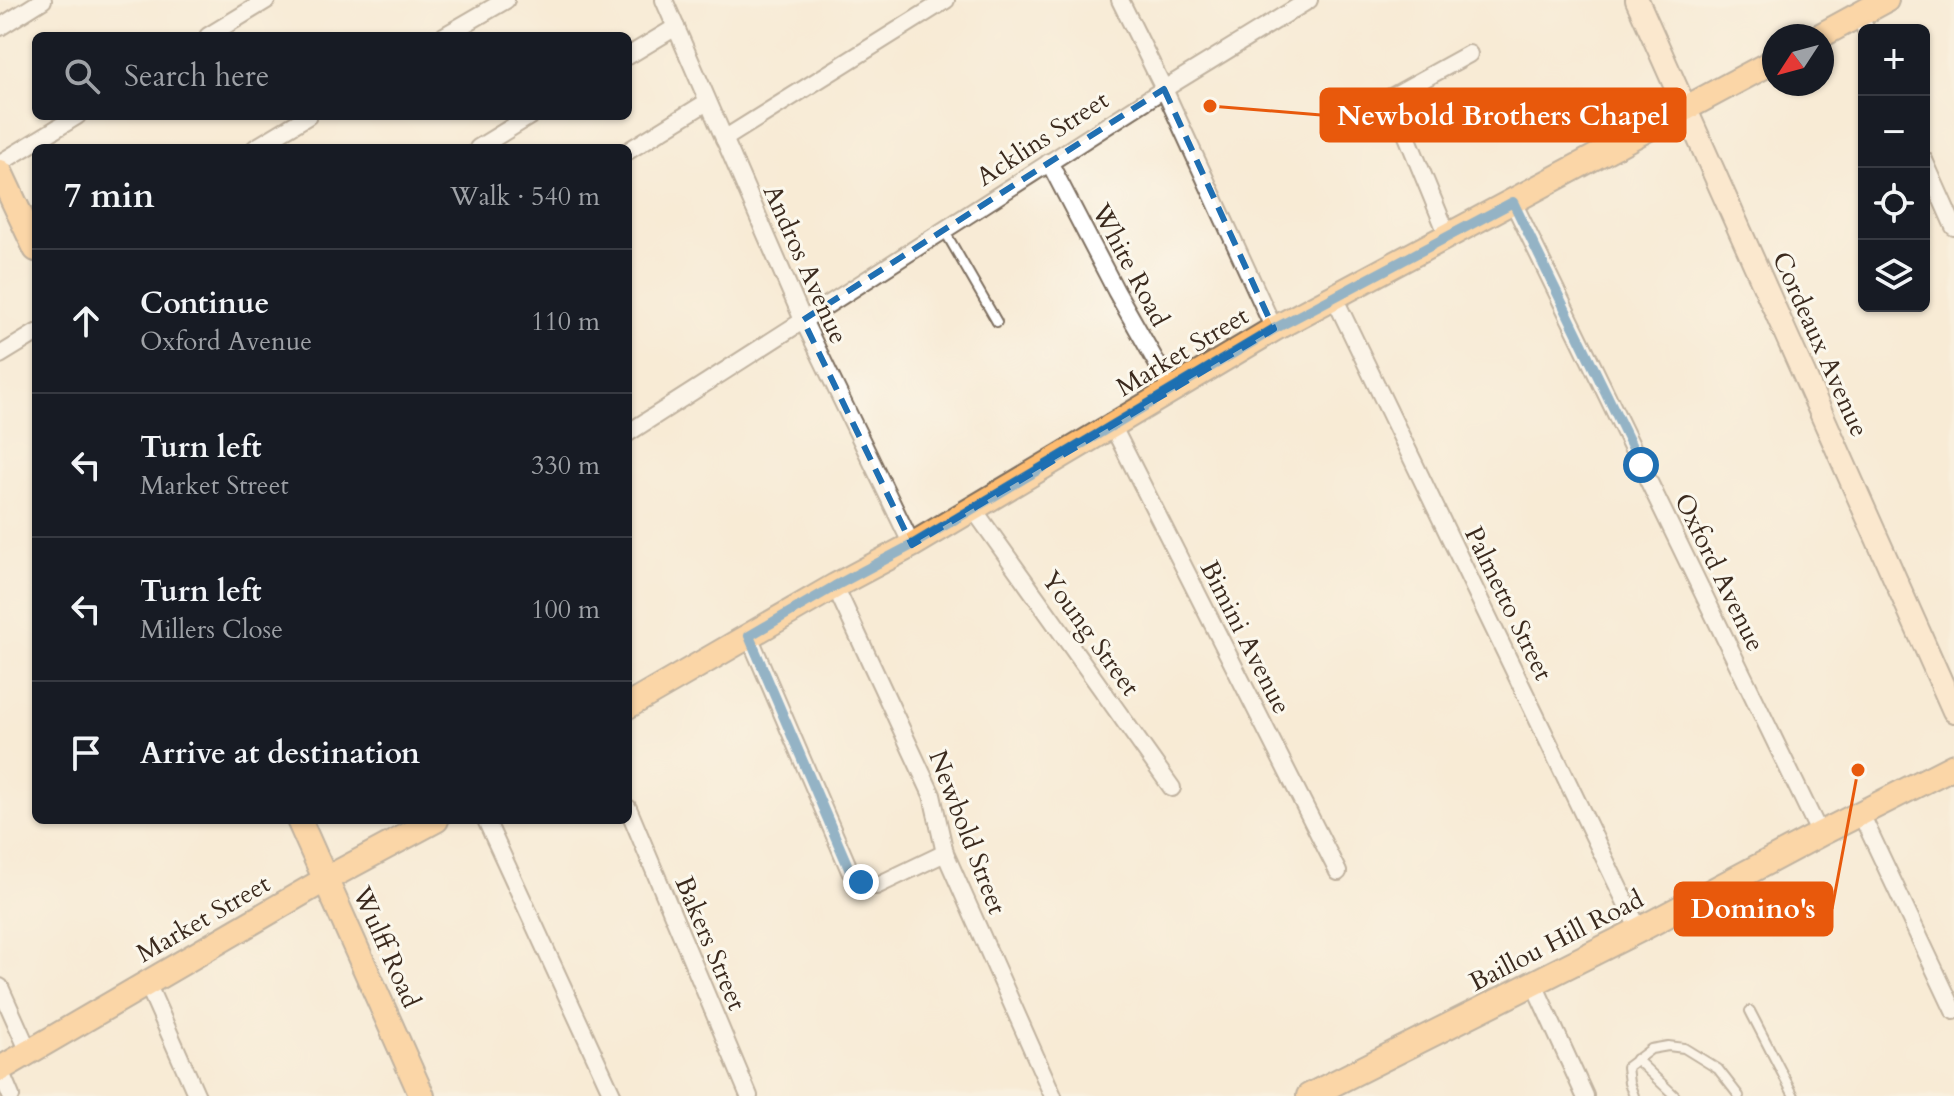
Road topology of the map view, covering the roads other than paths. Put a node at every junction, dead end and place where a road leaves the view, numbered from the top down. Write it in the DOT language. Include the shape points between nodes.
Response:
graph roads {
  1 [pos="43,0"];
  2 [pos="267,0"];
  3 [pos="506,0"];
  4 [pos="664,0"];
  5 [pos="946,0"];
  6 [pos="1120,0"];
  7 [pos="1309,0"];
  8 [pos="1637,0"];
  9 [pos="1886,0"];
  10 [pos="1863,22"];
  11 [pos="0,27"];
  12 [pos="676,27"];
  13 [pos="1834,31"];
  14 [pos="215,32"];
  15 [pos="451,32"];
  16 [pos="632,54"];
  17 [pos="1469,54"];
  18 [pos="1762,67"];
  19 [pos="1164,89"];
  20 [pos="1391,97"];
  21 [pos="707,102"];
  22 [pos="1685,109"];
  23 [pos="70,120"];
  24 [pos="301,120"];
  25 [pos="524,120"];
  26 [pos="1335,128"];
  27 [pos="724,139"];
  28 [pos="262,144"];
  29 [pos="484,144"];
  30 [pos="632,149"];
  31 [pos="1049,162"];
  32 [pos="0,163"];
  33 [pos="1928,168"];
  34 [pos="0,172"];
  35 [pos="1513,202"];
  36 [pos="1954,227"];
  37 [pos="944,230"];
  38 [pos="1448,236"];
  39 [pos="32,240"];
  40 [pos="1334,297"];
  41 [pos="803,320"];
  42 [pos="997,322"];
  43 [pos="1274,329"];
  44 [pos="32,335"];
  45 [pos="0,355"];
  46 [pos="1172,390"];
  47 [pos="1112,425"];
  48 [pos="632,430"];
  49 [pos="972,507"];
  50 [pos="912,545"];
  51 [pos="835,586"];
  52 [pos="749,636"];
  53 [pos="632,704"];
  54 [pos="1954,711"];
  55 [pos="1954,766"];
  56 [pos="1172,788"];
  57 [pos="1861,814"];
  58 [pos="632,818"];
  59 [pos="301,824"];
  60 [pos="429,824"];
  61 [pos="488,824"];
  62 [pos="1820,834"];
  63 [pos="945,853"];
  64 [pos="1338,872"];
  65 [pos="326,879"];
  66 [pos="1639,930"];
  67 [pos="1533,982"];
  68 [pos="147,983"];
  69 [pos="0,987"];
  70 [pos="1750,1011"];
  71 [pos="1954,1011"];
  72 [pos="29,1052"];
  73 [pos="1636,1059"];
  74 [pos="0,1069"];
  75 [pos="11,1096"];
  76 [pos="197,1096"];
  77 [pos="422,1096"];
  78 [pos="613,1096"];
  79 [pos="749,1096"];
  80 [pos="1053,1096"];
  81 [pos="1309,1096"];
  82 [pos="1585,1096"];
  83 [pos="1634,1096"];
  84 [pos="1675,1096"];
  85 [pos="1739,1096"];
  86 [pos="1794,1096"];
  1 -- 11 [label="street"];
  2 -- 14 [label="street"];
  3 -- 15 [label="street"];
  4 -- 12 [label="street, Andros Avenue"];
  5 -- 27 [label="street"];
  6 -- 19 [label="street"];
  7 -- 19 [label="street, Acklins Street"];
  8 -- 22 [label="street, Cordeaux Avenue"];
  9 -- 10 [label="main road"];
  10 -- 13 [label="main road"];
  12 -- 16 [label="street"];
  12 -- 21 [label="street, Andros Avenue"];
  17 -- 20 [label="street"];
  18 -- 22 [label="main road, Market Street"];
  19 -- 31 [label="street, Acklins Street"];
  19 -- 43 [label="street"];
  20 -- 26 [label="street"];
  20 -- 38 [label="street"];
  21 -- 27 [label="street, Andros Avenue"];
  21 -- 30 [label="street"];
  22 -- 35 [label="main road, Market Street"];
  22 -- 54 [label="street, Cordeaux Avenue"];
  23 -- 32 [label="street"];
  24 -- 28 [label="street"];
  25 -- 29 [label="street"];
  27 -- 41 [label="street, Andros Avenue"];
  31 -- 37 [label="street, Acklins Street"];
  31 -- 46 [label="street, White Road"];
  33 -- 36 [label="street"];
  34 -- 39 [label="main road"];
  35 -- 38 [label="main road, Market Street"];
  35 -- 62 [label="street, Oxford Avenue"];
  37 -- 41 [label="street, Acklins Street"];
  37 -- 42 [label="lane"];
  38 -- 40 [label="main road, Market Street"];
  40 -- 43 [label="main road, Market Street"];
  40 -- 66 [label="street, Palmetto Street"];
  41 -- 48 [label="street, Acklins Street"];
  41 -- 50 [label="street, Andros Avenue"];
  43 -- 46 [label="main road, Market Street"];
  44 -- 45 [label="street"];
  46 -- 47 [label="main road, Market Street"];
  47 -- 49 [label="main road, Market Street"];
  47 -- 64 [label="street, Bimini Avenue"];
  49 -- 50 [label="main road, Market Street"];
  49 -- 56 [label="street, Young Street"];
  50 -- 51 [label="main road, Market Street"];
  51 -- 52 [label="main road, Market Street"];
  51 -- 63 [label="street, Newbold Street" via="932,795"];
  52 -- 53 [label="main road, Market Street"];
  52 -- 63 [label="street" via="850,871 861,882 876,886"];
  55 -- 57 [label="main road, Baillou Hill Road"];
  57 -- 62 [label="main road, Baillou Hill Road"];
  57 -- 71 [label="street"];
  58 -- 79 [label="street, Bakers Street"];
  59 -- 65 [label="main road, Wulff Road"];
  60 -- 65 [label="main road, Market Street"];
  61 -- 78 [label="street"];
  62 -- 66 [label="main road, Baillou Hill Road"];
  63 -- 80 [label="street, Newbold Street"];
  65 -- 68 [label="main road, Market Street"];
  65 -- 77 [label="main road, Wulff Road"];
  66 -- 67 [label="main road, Baillou Hill Road"];
  67 -- 81 [label="main road, Baillou Hill Road"];
  67 -- 82 [label="street"];
  68 -- 72 [label="main road, Market Street"];
  68 -- 76 [label="street"];
  69 -- 72 [label="street"];
  70 -- 86 [label="lane"];
  72 -- 74 [label="main road, Market Street"];
  73 -- 83 [label="lane" via="1627,1067"];
  73 -- 84 [label="lane"];
  73 -- 85 [label="lane" via="1651,1049 1684,1048 1718,1069"];
  74 -- 75 [label="street"];
}
